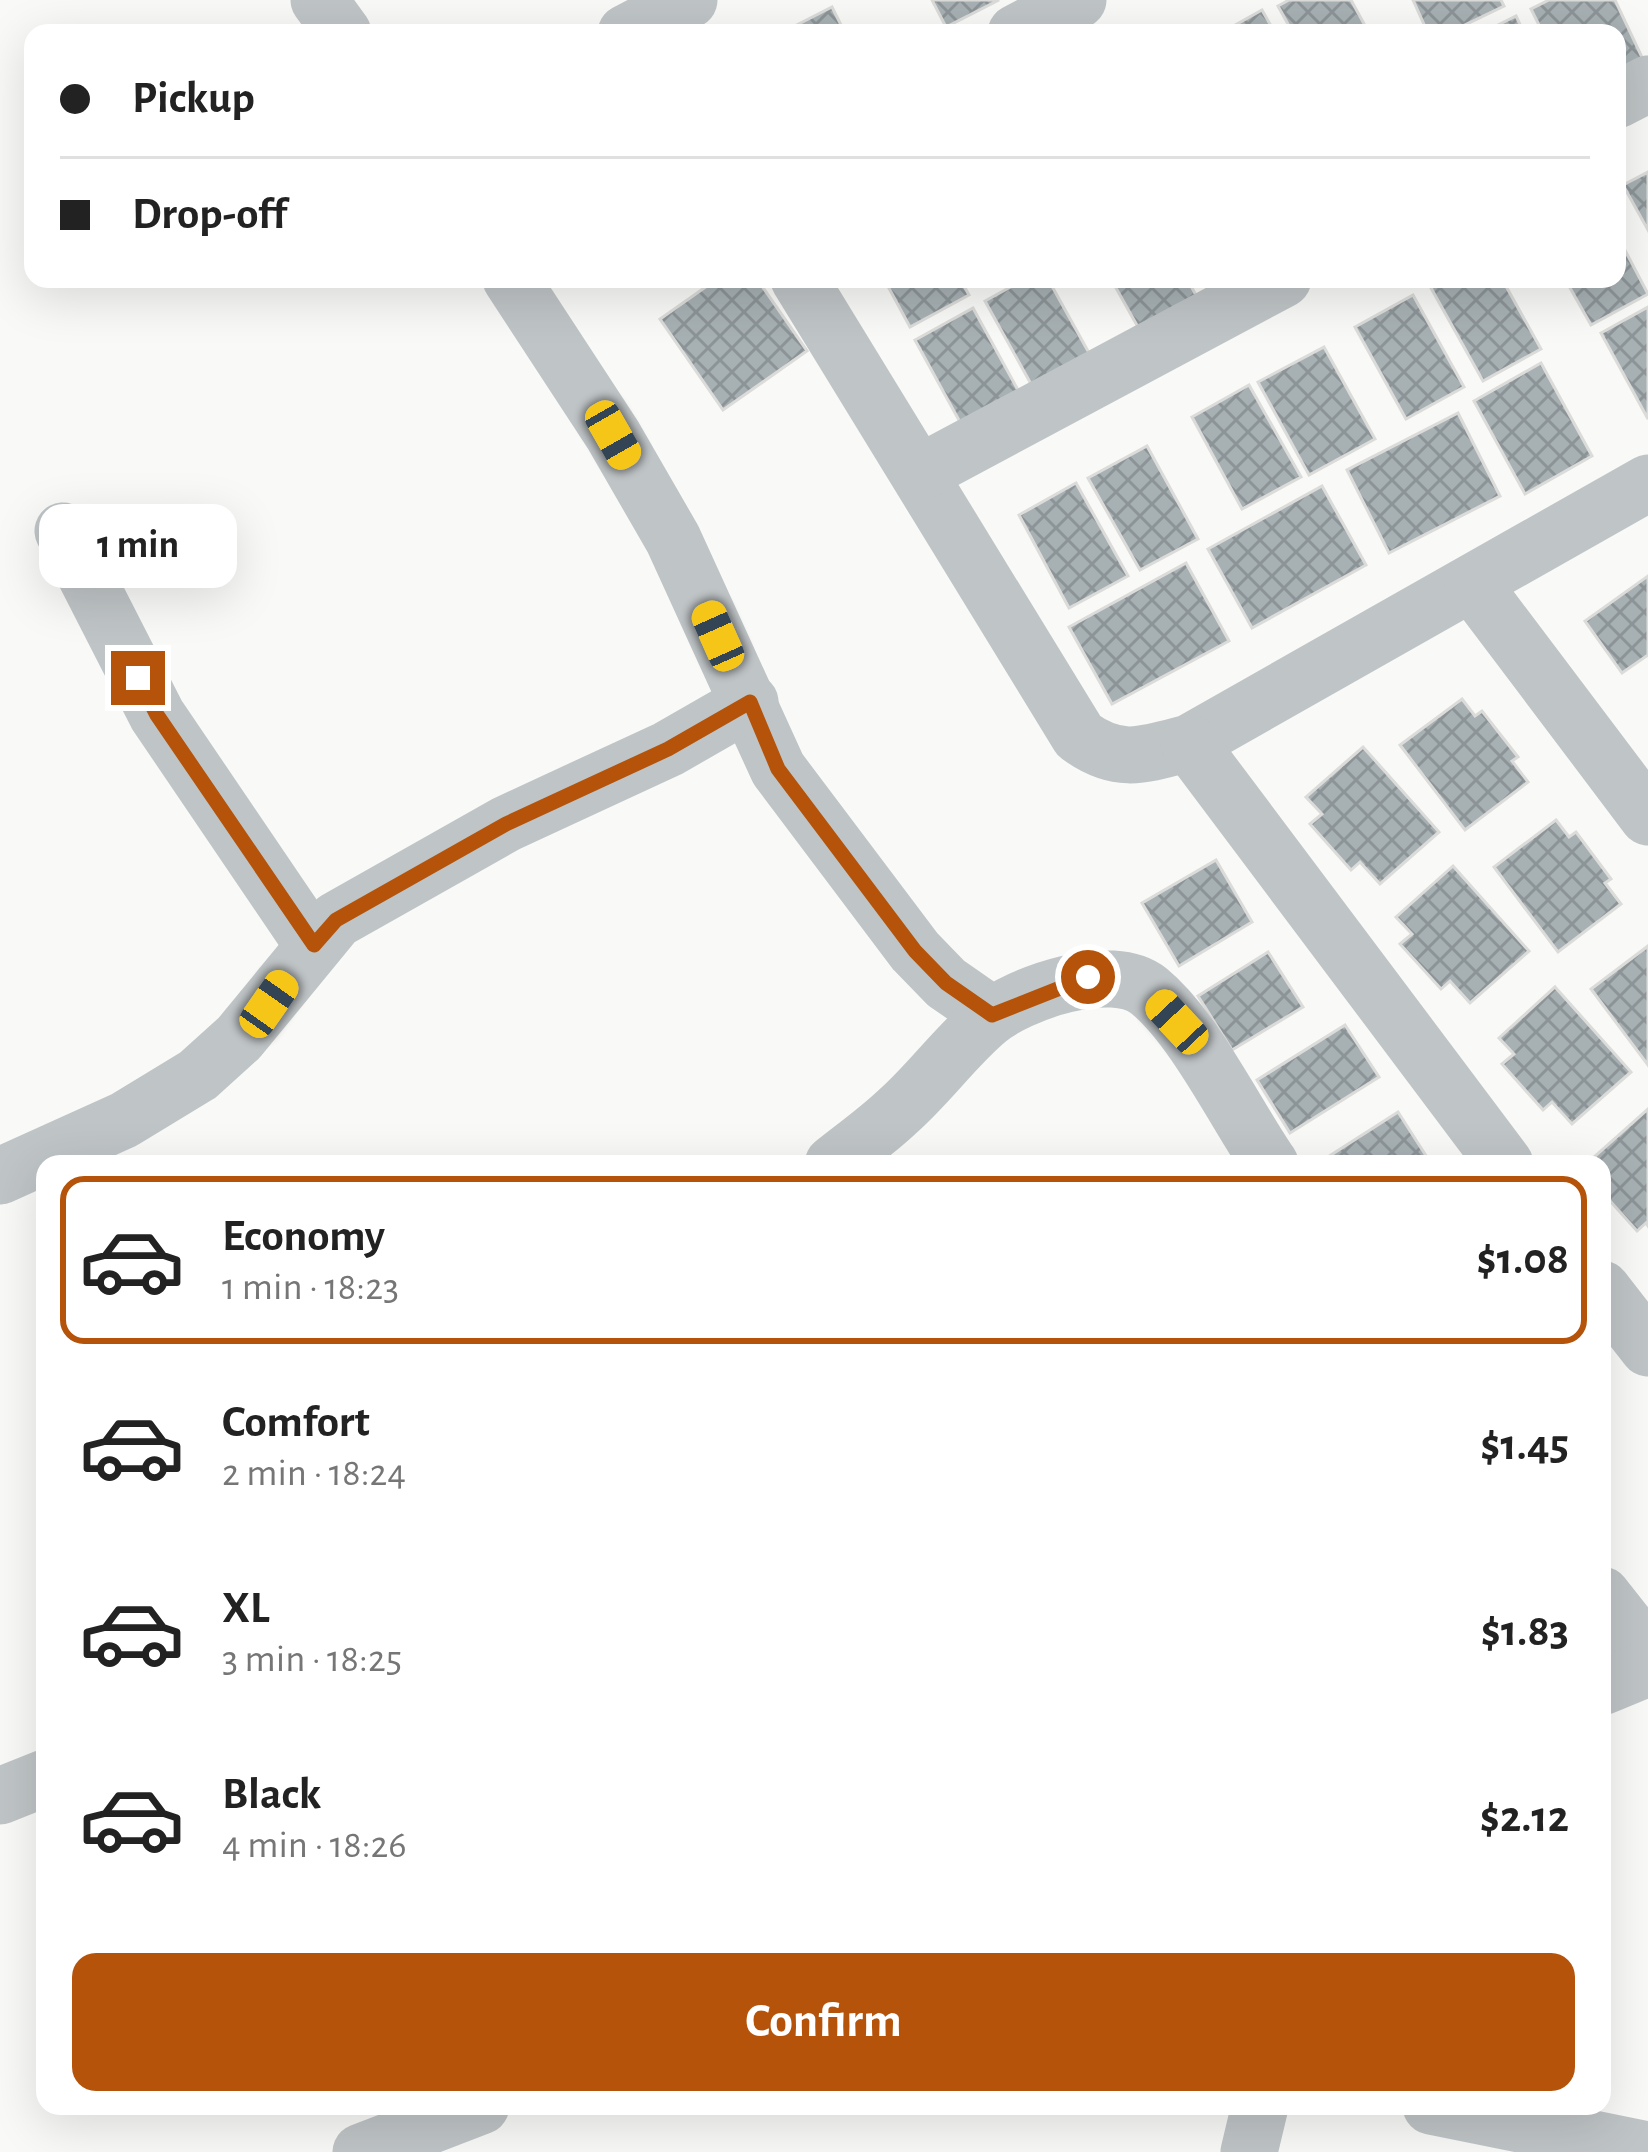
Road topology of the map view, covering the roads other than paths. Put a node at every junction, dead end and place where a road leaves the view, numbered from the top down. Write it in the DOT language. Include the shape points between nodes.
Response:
graph roads {
  1 [pos="689,0"];
  2 [pos="1078,0"];
  3 [pos="643,24"];
  4 [pos="1033,24"];
  5 [pos="517,288"];
  6 [pos="805,288"];
  7 [pos="1266,288"];
  8 [pos="920,473"];
  9 [pos="1648,483"];
  10 [pos="63,532"];
  11 [pos="1473,585"];
  12 [pos="750,702"];
  13 [pos="1189,743"];
  14 [pos="1648,817"];
  15 [pos="314,945"];
  16 [pos="992,1015"];
  17 [pos="46,1155"];
  18 [pos="844,1155"];
  19 [pos="1264,1155"];
  20 [pos="1497,1155"];
  21 [pos="36,1160"];
  22 [pos="0,1176"];
  23 [pos="1611,1301"];
  24 [pos="1648,1348"];
  25 [pos="1611,1606"];
  26 [pos="1648,1653"];
  27 [pos="1648,1668"];
  28 [pos="1611,1683"];
  29 [pos="36,1782"];
  30 [pos="0,1796"];
  31 [pos="458,2115"];
  32 [pos="1258,2115"];
  33 [pos="1475,2115"];
  34 [pos="1648,2150"];
  35 [pos="362,2152"];
  36 [pos="1249,2152"];
  1 -- 3 [label="street"];
  2 -- 4 [label="street"];
  5 -- 12 [label="street" via="673,539"];
  6 -- 8 [label="street"];
  7 -- 8 [label="street"];
  8 -- 13 [label="street" via="1078,736 1099,751 1136,757"];
  9 -- 11 [label="street"];
  10 -- 15 [label="street" via="157,715"];
  11 -- 13 [label="street"];
  11 -- 14 [label="street"];
  12 -- 15 [label="street" via="506,824 336,920"];
  12 -- 16 [label="street" via="778,769 915,951"];
  13 -- 20 [label="street"];
  15 -- 17 [label="street" via="199,1075"];
  16 -- 18 [label="street"];
  16 -- 19 [label="street" via="1088,977 1119,977 1146,989 1177,1022"];
  21 -- 22 [label="street"];
  23 -- 24 [label="street"];
  25 -- 26 [label="street"];
  27 -- 28 [label="street"];
  29 -- 30 [label="street"];
  31 -- 35 [label="street"];
  32 -- 36 [label="street"];
  33 -- 34 [label="street"];
}
